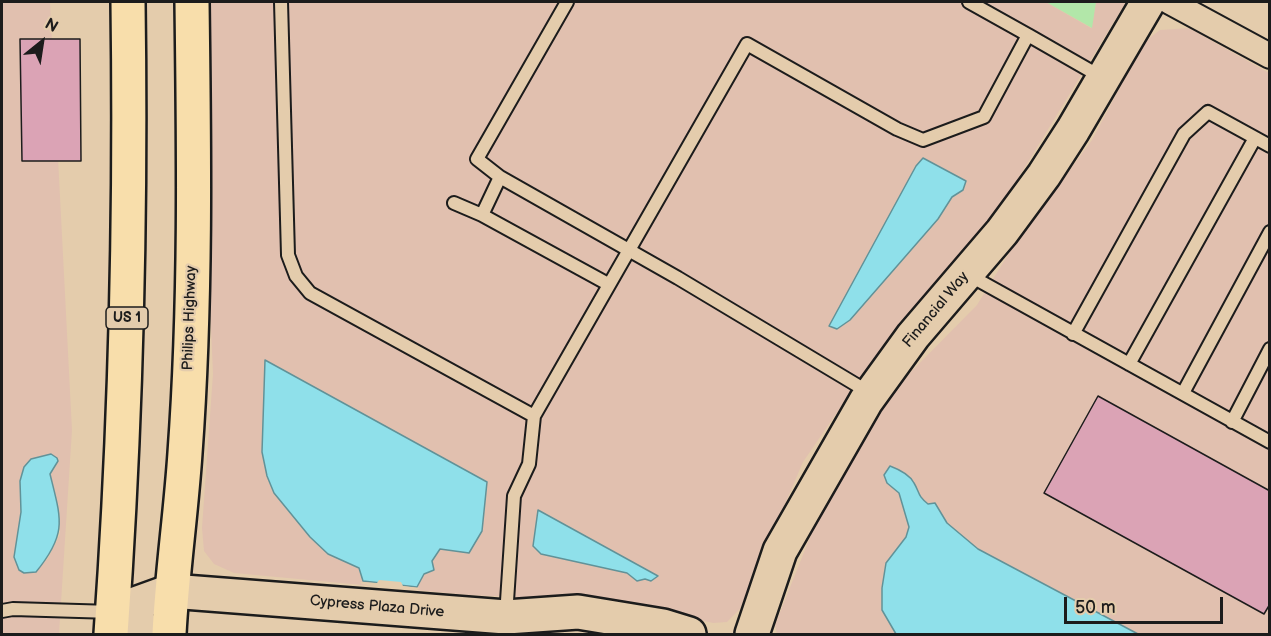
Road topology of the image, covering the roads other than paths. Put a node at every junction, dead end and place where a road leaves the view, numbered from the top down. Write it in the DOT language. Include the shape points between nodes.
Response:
graph roads {
  1 [pos="128,2"];
  2 [pos="192,2"];
  3 [pos="281,2"];
  4 [pos="567,2"];
  5 [pos="969,2"];
  6 [pos="1148,2"];
  7 [pos="1170,2"];
  8 [pos="1028,35"];
  9 [pos="1269,56"];
  10 [pos="1104,78"];
  11 [pos="1254,138"];
  12 [pos="1269,146"];
  13 [pos="500,177"];
  14 [pos="454,203"];
  15 [pos="482,214"];
  16 [pos="1269,232"];
  17 [pos="628,249"];
  18 [pos="966,274"];
  19 [pos="608,284"];
  20 [pos="1073,334"];
  21 [pos="1269,349"];
  22 [pos="1129,364"];
  23 [pos="1183,393"];
  24 [pos="871,394"];
  25 [pos="534,416"];
  26 [pos="1232,422"];
  27 [pos="1269,442"];
  28 [pos="171,591"];
  29 [pos="2,610"];
  30 [pos="112,623"];
  31 [pos="504,626"];
  32 [pos="154,634"];
  33 [pos="169,634"];
  34 [pos="689,634"];
  35 [pos="752,634"];
  1 -- 30 [label="main road, US 1" via="128,298"];
  2 -- 28 [label="main road, Philips Highway" via="192,298 185,453"];
  3 -- 25 [label="lane" via="288,255 296,276 310,293"];
  4 -- 13 [label="lane" via="477,159"];
  5 -- 8 [label="lane"];
  6 -- 10 [label="street, Financial Way"];
  7 -- 9 [label="street"];
  8 -- 10 [label="lane"];
  8 -- 17 [label="lane" via="984,117 923,140 747,44"];
  10 -- 18 [label="street, Financial Way" via="1044,175"];
  11 -- 12 [label="lane"];
  11 -- 20 [label="lane" via="1208,112 1184,134"];
  11 -- 22 [label="lane"];
  13 -- 15 [label="lane"];
  13 -- 17 [label="lane"];
  14 -- 15 [label="lane"];
  15 -- 19 [label="lane"];
  16 -- 23 [label="lane"];
  17 -- 19 [label="lane"];
  17 -- 24 [label="lane"];
  18 -- 20 [label="lane"];
  18 -- 24 [label="street, Financial Way" via="913,336"];
  19 -- 25 [label="lane"];
  20 -- 22 [label="lane"];
  21 -- 26 [label="lane"];
  22 -- 23 [label="lane"];
  23 -- 26 [label="lane"];
  24 -- 35 [label="street, Financial Way" via="780,551"];
  25 -- 31 [label="lane" via="529,464 514,496"];
  26 -- 27 [label="lane"];
  28 -- 30 [label="street, Cypress Plaza Drive"];
  28 -- 31 [label="street, Cypress Plaza Drive" via="426,610"];
  28 -- 33 [label="main road, Philips Highway"];
  29 -- 30 [label="lane"];
  30 -- 32 [label="street"];
  31 -- 34 [label="street, Cypress Plaza Drive" via="578,612"];
}
